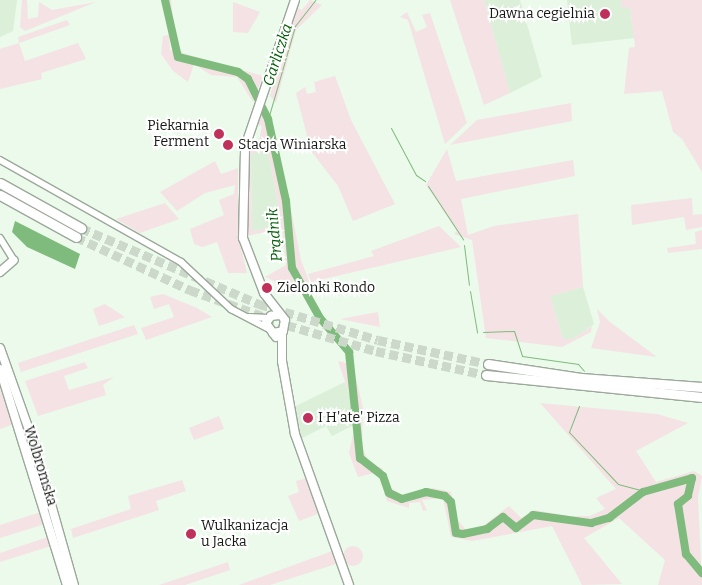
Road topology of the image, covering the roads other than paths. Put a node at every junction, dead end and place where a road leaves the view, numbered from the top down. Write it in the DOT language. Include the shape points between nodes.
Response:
graph roads {
  1 [pos="295,0"];
  2 [pos="0,160"];
  3 [pos="0,183"];
  4 [pos="0,195"];
  5 [pos="81,228"];
  6 [pos="76,237"];
  7 [pos="0,238"];
  8 [pos="14,260"];
  9 [pos="0,272"];
  10 [pos="267,298"];
  11 [pos="279,315"];
  12 [pos="243,316"];
  13 [pos="269,317"];
  14 [pos="270,331"];
  15 [pos="282,332"];
  16 [pos="0,348"];
  17 [pos="281,353"];
  18 [pos="488,364"];
  19 [pos="0,369"];
  20 [pos="486,375"];
  21 [pos="702,387"];
  22 [pos="702,397"];
  23 [pos="67,585"];
  24 [pos="74,585"];
  25 [pos="349,585"];
  1 -- 10 [label="main road" via="245,147 242,232 250,262"];
  2 -- 12 [label="street" via="181,262"];
  3 -- 5 [label="highway"];
  4 -- 6 [label="highway"];
  7 -- 8 [label="street"];
  8 -- 9 [label="main road"];
  10 -- 11 [label="main road"];
  10 -- 13 [label="main road"];
  11 -- 13 [label="main road"];
  11 -- 15 [label="main road" via="286,323"];
  12 -- 13 [label="street"];
  12 -- 14 [label="street"];
  13 -- 14 [label="main road"];
  14 -- 15 [label="main road"];
  14 -- 17 [label="main road"];
  15 -- 17 [label="main road"];
  16 -- 24 [label="main road, Wolbromska" via="34,444"];
  17 -- 25 [label="main road" via="295,434"];
  18 -- 21 [label="highway" via="581,378"];
  19 -- 23 [label="main road, Wolbromska"];
  20 -- 22 [label="highway" via="576,388"];
}
